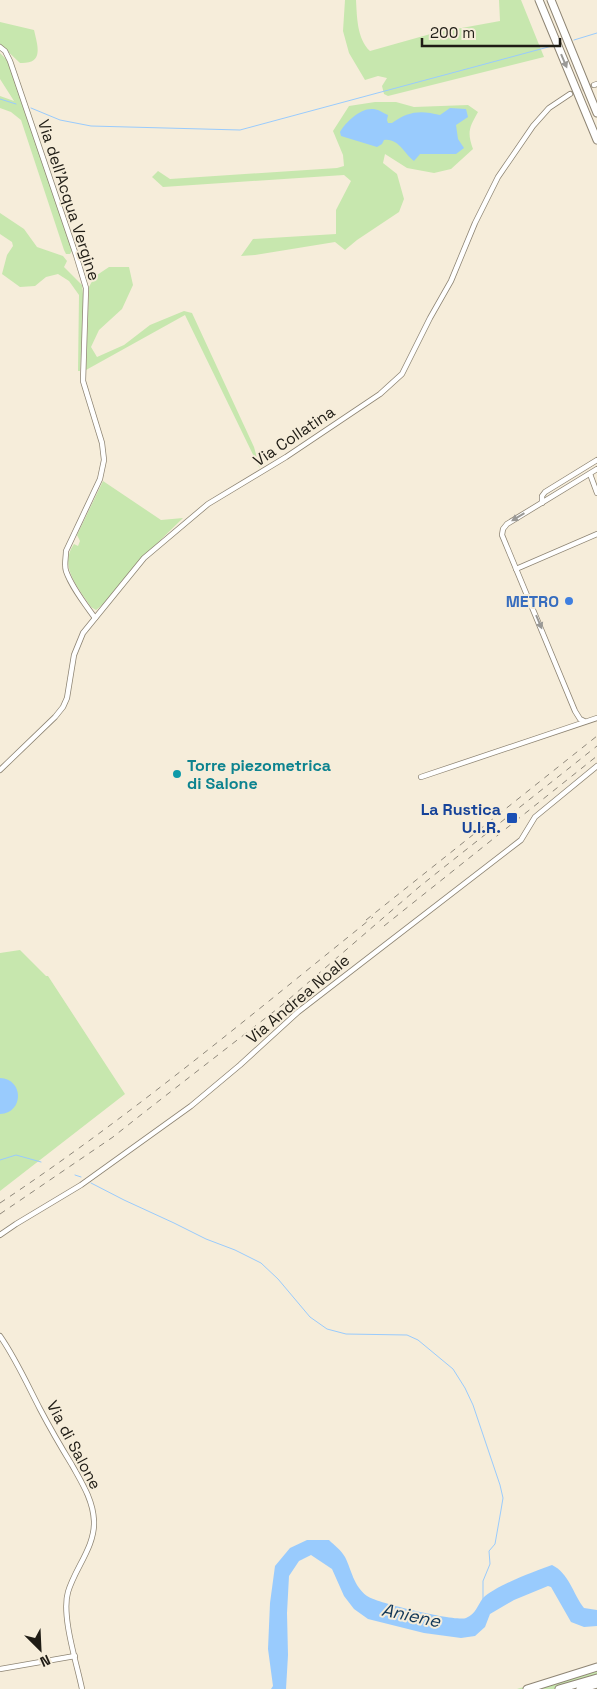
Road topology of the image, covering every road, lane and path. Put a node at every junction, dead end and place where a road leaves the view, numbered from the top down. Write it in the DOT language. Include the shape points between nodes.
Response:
graph roads {
  1 [pos="539,0"];
  2 [pos="551,0"];
  3 [pos="0,47"];
  4 [pos="570,94"];
  5 [pos="597,112"];
  6 [pos="597,140"];
  7 [pos="597,460"];
  8 [pos="597,469"];
  9 [pos="590,474"];
  10 [pos="597,493"];
  11 [pos="542,503"];
  12 [pos="597,534"];
  13 [pos="516,569"];
  14 [pos="96,618"];
  15 [pos="597,718"];
  16 [pos="584,721"];
  17 [pos="597,766"];
  18 [pos="0,770"];
  19 [pos="421,777"];
  20 [pos="0,1235"];
  21 [pos="0,1336"];
  22 [pos="0,1340"];
  23 [pos="5,1343"];
  24 [pos="75,1656"];
  25 [pos="597,1667"];
  26 [pos="0,1669"];
  27 [pos="597,1678"];
  28 [pos="597,1684"];
  29 [pos="82,1689"];
  30 [pos="527,1689"];
  31 [pos="559,1689"];
  32 [pos="580,1689"];
  1 -- 6 [label="highway, one-way"];
  2 -- 5 [label="highway"];
  3 -- 14 [label="street, Via dell'Acqua Vergine" via="10,61 86,288 83,375 104,460 100,479 66,551 65,562 75,588"];
  4 -- 14 [label="street, Via Collatina" via="549,108 533,126 498,177 451,281 402,374 380,394 186,521 144,558"];
  7 -- 11 [label="street" via="545,492"];
  8 -- 9 [label="street"];
  9 -- 10 [label="street"];
  9 -- 11 [label="street"];
  11 -- 13 [label="street, one-way" via="503,528 502,535"];
  12 -- 13 [label="street"];
  13 -- 16 [label="street, one-way" via="575,711"];
  14 -- 18 [label="street, Via Collatina" via="77,646 63,707"];
  15 -- 16 [label="street"];
  16 -- 19 [label="street"];
  17 -- 20 [label="street, Via Andrea Noale" via="535,817 521,840 298,1012 191,1106 81,1185"];
  21 -- 23 [label="street, Via di Salone"];
  22 -- 23 [label="street"];
  23 -- 24 [label="street, Via di Salone" via="81,1480 92,1507 93,1532 67,1596"];
  24 -- 26 [label="street"];
  24 -- 29 [label="street, Via di Salone"];
  25 -- 30 [label="highway"];
  27 -- 31 [label="highway"];
  28 -- 32 [label="highway"];
}
